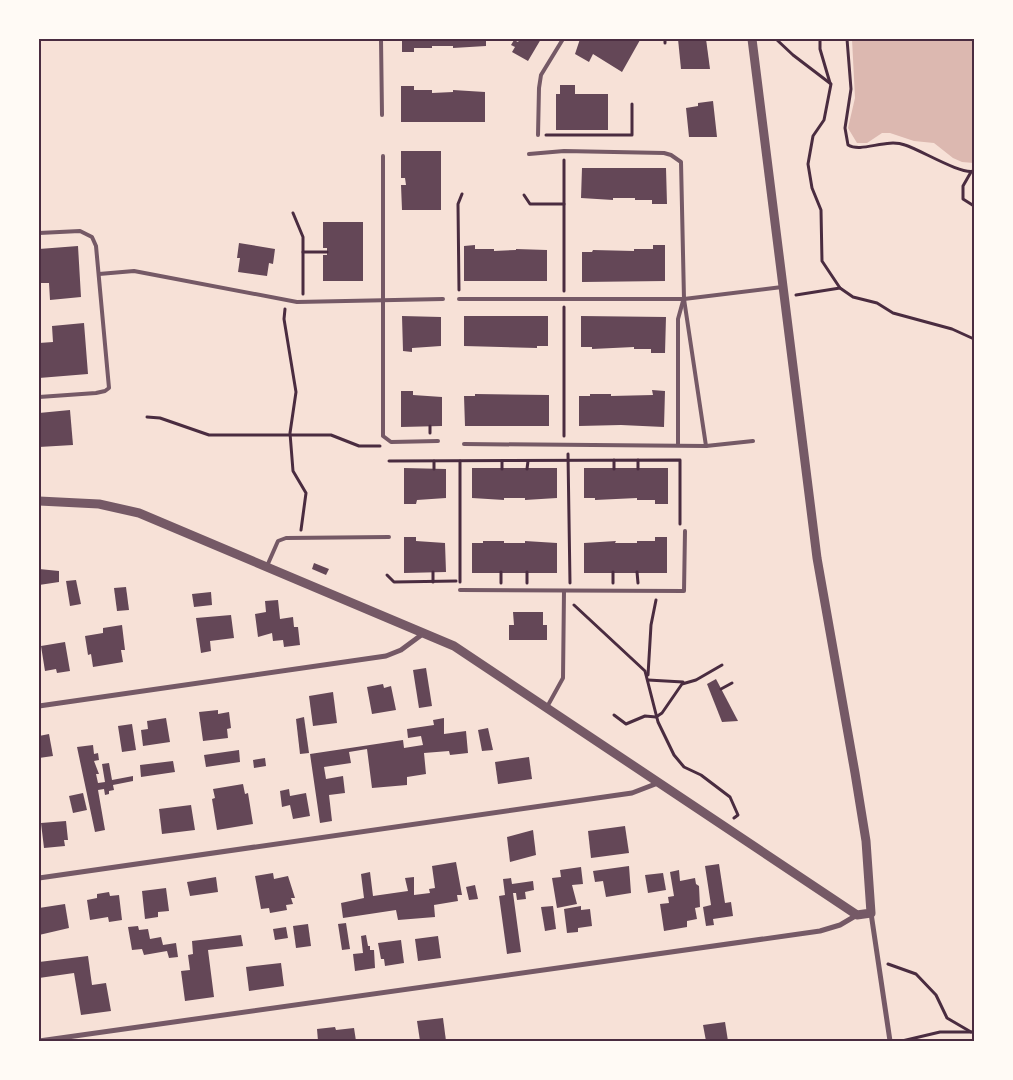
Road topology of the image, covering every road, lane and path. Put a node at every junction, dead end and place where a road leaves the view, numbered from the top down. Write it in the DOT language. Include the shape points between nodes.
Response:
graph roads {
  1 [pos="381,39"];
  2 [pos="563,39"];
  3 [pos="752,39"];
  4 [pos="776,39"];
  5 [pos="820,39"];
  6 [pos="847,39"];
  7 [pos="831,84"];
  8 [pos="632,104"];
  9 [pos="382,114"];
  10 [pos="538,135"];
  11 [pos="564,151"];
  12 [pos="528,154"];
  13 [pos="383,156"];
  14 [pos="972,172"];
  15 [pos="462,194"];
  16 [pos="524,195"];
  17 [pos="564,204"];
  18 [pos="974,206"];
  19 [pos="293,213"];
  20 [pos="39,233"];
  21 [pos="303,252"];
  22 [pos="328,252"];
  23 [pos="99,274"];
  24 [pos="782,287"];
  25 [pos="840,288"];
  26 [pos="783,297"];
  27 [pos="443,299"];
  28 [pos="459,299"];
  29 [pos="564,299"];
  30 [pos="684,299"];
  31 [pos="286,300"];
  32 [pos="384,301"];
  33 [pos="303,302"];
  34 [pos="974,339"];
  35 [pos="39,397"];
  36 [pos="147,417"];
  37 [pos="290,436"];
  38 [pos="438,441"];
  39 [pos="753,441"];
  40 [pos="390,442"];
  41 [pos="464,444"];
  42 [pos="566,445"];
  43 [pos="678,445"];
  44 [pos="706,446"];
  45 [pos="570,460"];
  46 [pos="614,460"];
  47 [pos="638,460"];
  48 [pos="389,461"];
  49 [pos="434,461"];
  50 [pos="460,461"];
  51 [pos="502,461"];
  52 [pos="528,461"];
  53 [pos="434,469"];
  54 [pos="502,469"];
  55 [pos="527,469"];
  56 [pos="614,469"];
  57 [pos="638,469"];
  58 [pos="41,499"];
  59 [pos="685,531"];
  60 [pos="389,537"];
  61 [pos="301,538"];
  62 [pos="267,566"];
  63 [pos="433,572"];
  64 [pos="387,575"];
  65 [pos="460,581"];
  66 [pos="433,582"];
  67 [pos="460,590"];
  68 [pos="564,591"];
  69 [pos="570,591"];
  70 [pos="656,591"];
  71 [pos="564,596"];
  72 [pos="424,633"];
  73 [pos="722,665"];
  74 [pos="648,676"];
  75 [pos="648,680"];
  76 [pos="685,682"];
  77 [pos="732,683"];
  78 [pos="721,689"];
  79 [pos="39,706"];
  80 [pos="547,707"];
  81 [pos="614,715"];
  82 [pos="656,717"];
  83 [pos="660,782"];
  84 [pos="738,815"];
  85 [pos="39,878"];
  86 [pos="871,913"];
  87 [pos="858,915"];
  88 [pos="888,964"];
  89 [pos="972,1032"];
  90 [pos="39,1041"];
  91 [pos="890,1041"];
  92 [pos="902,1041"];
  1 -- 9 [label="lane"];
  2 -- 10 [label="lane" via="542,75"];
  3 -- 24 [label="street"];
  4 -- 7 [label="path"];
  5 -- 7 [label="path"];
  6 -- 14 [label="path" via="851,89 845,128 848,145 861,148 894,142"];
  7 -- 25 [label="path" via="824,120 813,136 808,164 810,182 821,210 822,261"];
  8 -- 10 [label="path" via="632,135"];
  11 -- 12 [label="lane"];
  11 -- 17 [label="path"];
  11 -- 30 [label="lane" via="664,153 681,162"];
  13 -- 32 [label="lane"];
  14 -- 18 [label="path" via="963,186 963,199"];
  15 -- 28 [label="path" via="458,204"];
  16 -- 17 [label="path" via="530,204"];
  17 -- 29 [label="path"];
  19 -- 21 [label="path" via="303,237"];
  20 -- 23 [label="lane" via="87,233 96,246"];
  21 -- 22 [label="path"];
  21 -- 33 [label="path"];
  23 -- 31 [label="lane" via="134,272"];
  23 -- 35 [label="lane" via="109,388 96,393"];
  24 -- 26 [label="street"];
  24 -- 30 [label="lane"];
  25 -- 26 [label="path"];
  25 -- 34 [label="path" via="853,297 877,303 893,313 952,329"];
  26 -- 86 [label="street" via="817,558 866,841"];
  27 -- 32 [label="lane"];
  28 -- 29 [label="lane"];
  29 -- 30 [label="lane"];
  29 -- 42 [label="path"];
  30 -- 43 [label="lane" via="678,319"];
  30 -- 44 [label="lane"];
  31 -- 33 [label="lane"];
  31 -- 37 [label="path" via="284,319 296,392"];
  32 -- 33 [label="lane"];
  32 -- 40 [label="lane" via="383,436"];
  36 -- 37 [label="path" via="209,435"];
  37 -- 40 [label="path" via="331,435 359,446"];
  37 -- 61 [label="path" via="294,475 306,493"];
  38 -- 40 [label="lane"];
  39 -- 44 [label="lane"];
  41 -- 42 [label="lane"];
  42 -- 43 [label="lane"];
  42 -- 45 [label="path"];
  43 -- 44 [label="lane"];
  45 -- 46 [label="path"];
  45 -- 52 [label="path"];
  45 -- 69 [label="path"];
  46 -- 47 [label="path"];
  46 -- 56 [label="path"];
  47 -- 57 [label="path"];
  47 -- 59 [label="path" via="680,460 680,526"];
  48 -- 49 [label="path"];
  49 -- 50 [label="path"];
  49 -- 53 [label="path"];
  50 -- 51 [label="path"];
  50 -- 65 [label="path"];
  51 -- 52 [label="path"];
  51 -- 54 [label="path"];
  52 -- 55 [label="path"];
  58 -- 62 [label="street" via="126,509"];
  59 -- 70 [label="lane" via="684,591"];
  60 -- 61 [label="lane"];
  61 -- 62 [label="lane" via="278,541"];
  62 -- 72 [label="street"];
  63 -- 66 [label="path"];
  64 -- 66 [label="path" via="394,582"];
  65 -- 66 [label="path"];
  65 -- 67 [label="path"];
  67 -- 68 [label="lane"];
  68 -- 69 [label="lane"];
  68 -- 71 [label="lane"];
  69 -- 70 [label="lane"];
  70 -- 74 [label="path"];
  71 -- 74 [label="path"];
  71 -- 80 [label="lane" via="563,678"];
  72 -- 79 [label="street" via="401,650 386,656"];
  72 -- 80 [label="street" via="469,655"];
  73 -- 76 [label="path" via="696,680"];
  74 -- 75 [label="path"];
  75 -- 76 [label="path"];
  75 -- 82 [label="path"];
  76 -- 82 [label="path"];
  77 -- 78 [label="path"];
  80 -- 83 [label="street"];
  81 -- 82 [label="path" via="626,724 645,716"];
  82 -- 84 [label="path" via="674,755 684,767 701,775 730,797"];
  83 -- 85 [label="street" via="632,793"];
  83 -- 87 [label="street"];
  86 -- 87 [label="street"];
  86 -- 91 [label="street"];
  87 -- 90 [label="street" via="820,931"];
  88 -- 89 [label="path" via="916,974 936,995 947,1018"];
  89 -- 92 [label="path" via="940,1032"];
}
